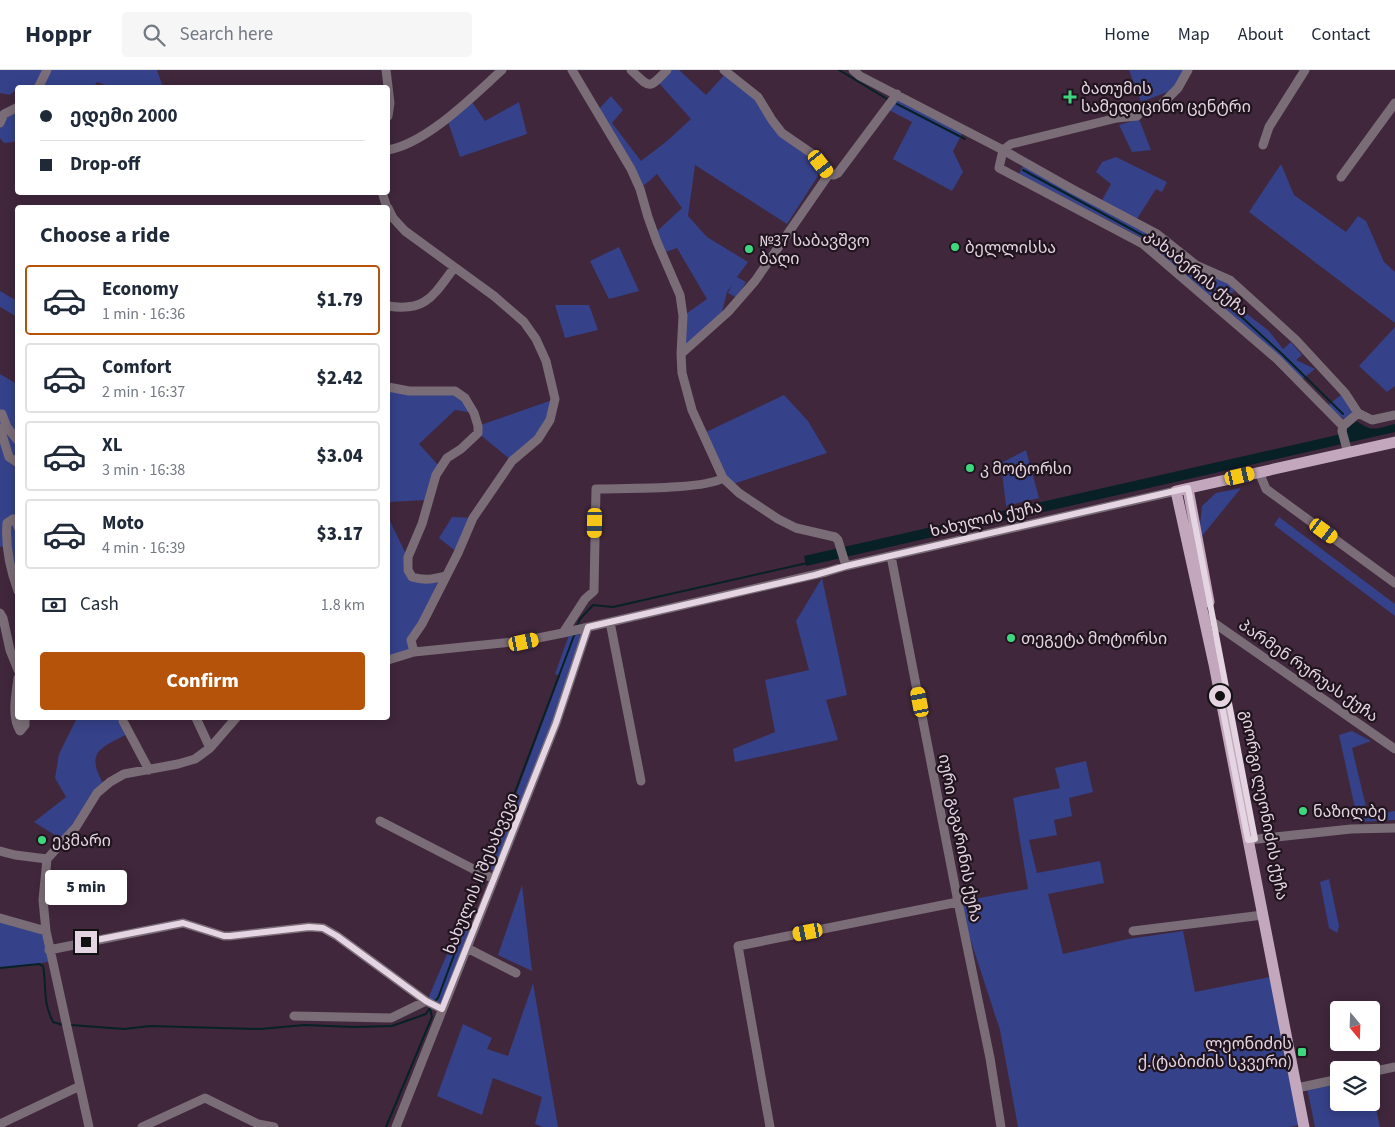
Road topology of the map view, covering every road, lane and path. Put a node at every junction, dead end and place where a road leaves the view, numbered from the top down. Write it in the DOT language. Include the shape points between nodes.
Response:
graph roads {
  1 [pos="47,70"];
  2 [pos="386,70"];
  3 [pos="502,70"];
  4 [pos="572,70"];
  5 [pos="631,70"];
  6 [pos="667,70"];
  7 [pos="724,70"];
  8 [pos="853,70"];
  9 [pos="1188,70"];
  10 [pos="1305,70"];
  11 [pos="40,85"];
  12 [pos="388,85"];
  13 [pos="898,94"];
  14 [pos="1395,103"];
  15 [pos="15,108"];
  16 [pos="2,113"];
  17 [pos="0,123"];
  18 [pos="1263,144"];
  19 [pos="390,150"];
  20 [pos="1003,150"];
  21 [pos="829,174"];
  22 [pos="1341,176"];
  23 [pos="390,213"];
  24 [pos="454,268"];
  25 [pos="390,306"];
  26 [pos="681,354"];
  27 [pos="390,387"];
  28 [pos="1358,413"];
  29 [pos="0,414"];
  30 [pos="1395,415"];
  31 [pos="0,428"];
  32 [pos="1342,428"];
  33 [pos="15,437"];
  34 [pos="1395,442"];
  35 [pos="1347,449"];
  36 [pos="15,461"];
  37 [pos="1258,472"];
  38 [pos="722,478"];
  39 [pos="1182,490"];
  40 [pos="15,522"];
  41 [pos="891,556"];
  42 [pos="846,566"];
  43 [pos="446,576"];
  44 [pos="15,581"];
  45 [pos="1395,583"];
  46 [pos="0,613"];
  47 [pos="1209,620"];
  48 [pos="610,622"];
  49 [pos="586,628"];
  50 [pos="566,632"];
  51 [pos="414,652"];
  52 [pos="390,659"];
  53 [pos="15,662"];
  54 [pos="16,720"];
  55 [pos="25,720"];
  56 [pos="197,720"];
  57 [pos="233,720"];
  58 [pos="123,721"];
  59 [pos="210,748"];
  60 [pos="1395,749"];
  61 [pos="149,770"];
  62 [pos="640,781"];
  63 [pos="380,821"];
  64 [pos="1395,828"];
  65 [pos="1252,839"];
  66 [pos="0,851"];
  67 [pos="47,859"];
  68 [pos="486,875"];
  69 [pos="958,902"];
  70 [pos="1263,915"];
  71 [pos="0,918"];
  72 [pos="46,931"];
  73 [pos="1133,932"];
  74 [pos="467,948"];
  75 [pos="49,950"];
  76 [pos="516,972"];
  77 [pos="427,1001"];
  78 [pos="442,1009"];
  79 [pos="294,1016"];
  80 [pos="1395,1067"];
  81 [pos="1380,1070"];
  82 [pos="1330,1081"];
  83 [pos="80,1086"];
  84 [pos="1300,1088"];
  85 [pos="0,1124"];
  86 [pos="89,1127"];
  87 [pos="142,1127"];
  88 [pos="274,1127"];
  89 [pos="396,1127"];
  90 [pos="770,1127"];
  91 [pos="1001,1127"];
  92 [pos="1304,1127"];
  93 [pos="1312,1127"];
  1 -- 11 [label="street"];
  2 -- 12 [label="street"];
  3 -- 19 [label="street" via="448,119 401,147"];
  4 -- 26 [label="street" via="640,189 680,295 683,316"];
  5 -- 6 [label="street" via="650,85"];
  7 -- 21 [label="street" via="758,97 782,133 814,155"];
  8 -- 13 [label="street"];
  9 -- 20 [label="street" via="1178,88 1157,108 1136,116 1012,144"];
  10 -- 18 [label="street" via="1268,127"];
  13 -- 20 [label="street"];
  13 -- 21 [label="street" via="838,172"];
  14 -- 22 [label="street"];
  15 -- 16 [label="street"];
  16 -- 17 [label="street"];
  20 -- 28 [label="street, კახაბერის ქუჩა" via="1157,234 1196,265 1230,280 1296,340 1345,393"];
  20 -- 32 [label="street, კახაბერის ქუჩა" via="999,168 1143,244 1277,359"];
  21 -- 26 [label="street" via="755,281 728,312"];
  23 -- 24 [label="street" via="405,231"];
  24 -- 25 [label="street" via="423,304 410,308"];
  24 -- 43 [label="street" via="524,322 546,361 555,399 550,420 538,439 512,461 473,518"];
  26 -- 38 [label="street" via="692,410"];
  27 -- 43 [label="street" via="409,391 455,391 465,398 478,426 478,432 447,458 436,475 422,524 408,557 412,578 422,580"];
  28 -- 30 [label="street" via="1372,420"];
  28 -- 32 [label="street"];
  29 -- 33 [label="street"];
  31 -- 36 [label="street" via="9,457"];
  32 -- 35 [label="street"];
  34 -- 35 [label="main road, ხახულის ქუჩა"];
  35 -- 37 [label="main road, ხახულის ქუჩა"];
  37 -- 39 [label="main road, ხახულის ქუჩა"];
  37 -- 45 [label="street" via="1266,489"];
  38 -- 42 [label="street" via="778,520 835,538"];
  38 -- 50 [label="street" via="698,484 596,489 594,591"];
  39 -- 41 [label="street, ხახულის ქუჩა"];
  39 -- 47 [label="main road, გიორგი ლეონიძის ქუჩა"];
  40 -- 44 [label="street" via="12,519 7,523 6,530 8,559"];
  41 -- 42 [label="street, ხახულის ქუჩა"];
  41 -- 69 [label="street, იური გაგარინის ქუჩა"];
  42 -- 48 [label="street, ხახულის ქუჩა"];
  43 -- 51 [label="street" via="412,640"];
  46 -- 53 [label="street"];
  47 -- 60 [label="street, პარმენ რურუას ქუჩა"];
  47 -- 65 [label="main road, გიორგი ლეონიძის ქუჩა"];
  48 -- 49 [label="street, ხახულის ქუჩა"];
  48 -- 62 [label="street"];
  49 -- 50 [label="street, ხახულის ქუჩა"];
  49 -- 68 [label="street, ხახულის II შესახვევი" via="556,723"];
  50 -- 51 [label="street" via="524,642"];
  51 -- 52 [label="street"];
  54 -- 55 [label="street" via="20,731"];
  56 -- 59 [label="street"];
  57 -- 59 [label="street"];
  58 -- 61 [label="street"];
  59 -- 61 [label="street" via="195,759"];
  61 -- 67 [label="street" via="124,774 97,793 76,827"];
  63 -- 68 [label="street"];
  64 -- 65 [label="street"];
  65 -- 70 [label="main road, გიორგი ლეონიძის ქუჩა"];
  65 -- 84 [label="main road, გიორგი ლეონიძის ქუჩა"];
  66 -- 67 [label="street"];
  67 -- 72 [label="street" via="43,900"];
  68 -- 74 [label="street, ხახულის II შესახვევი"];
  69 -- 90 [label="street" via="738,946"];
  69 -- 91 [label="street, იური გაგარინის ქუჩა"];
  70 -- 73 [label="street"];
  70 -- 84 [label="main road, გიორგი ლეონიძის ქუჩა"];
  71 -- 72 [label="street"];
  72 -- 75 [label="street"];
  74 -- 76 [label="street"];
  74 -- 78 [label="street, ხახულის II შესახვევი"];
  75 -- 77 [label="street" via="183,923 224,936 323,928"];
  75 -- 83 [label="street"];
  77 -- 78 [label="street"];
  77 -- 79 [label="street" via="391,1018"];
  78 -- 89 [label="street, ხახულის II შესახვევი"];
  80 -- 81 [label="street"];
  82 -- 84 [label="street"];
  83 -- 85 [label="street"];
  83 -- 86 [label="street"];
  84 -- 92 [label="main road, გიორგი ლეონიძის ქუჩა"];
  84 -- 93 [label="main road, გიორგი ლეონიძის ქუჩა"];
  87 -- 88 [label="street" via="204,1098 258,1124"];
}
